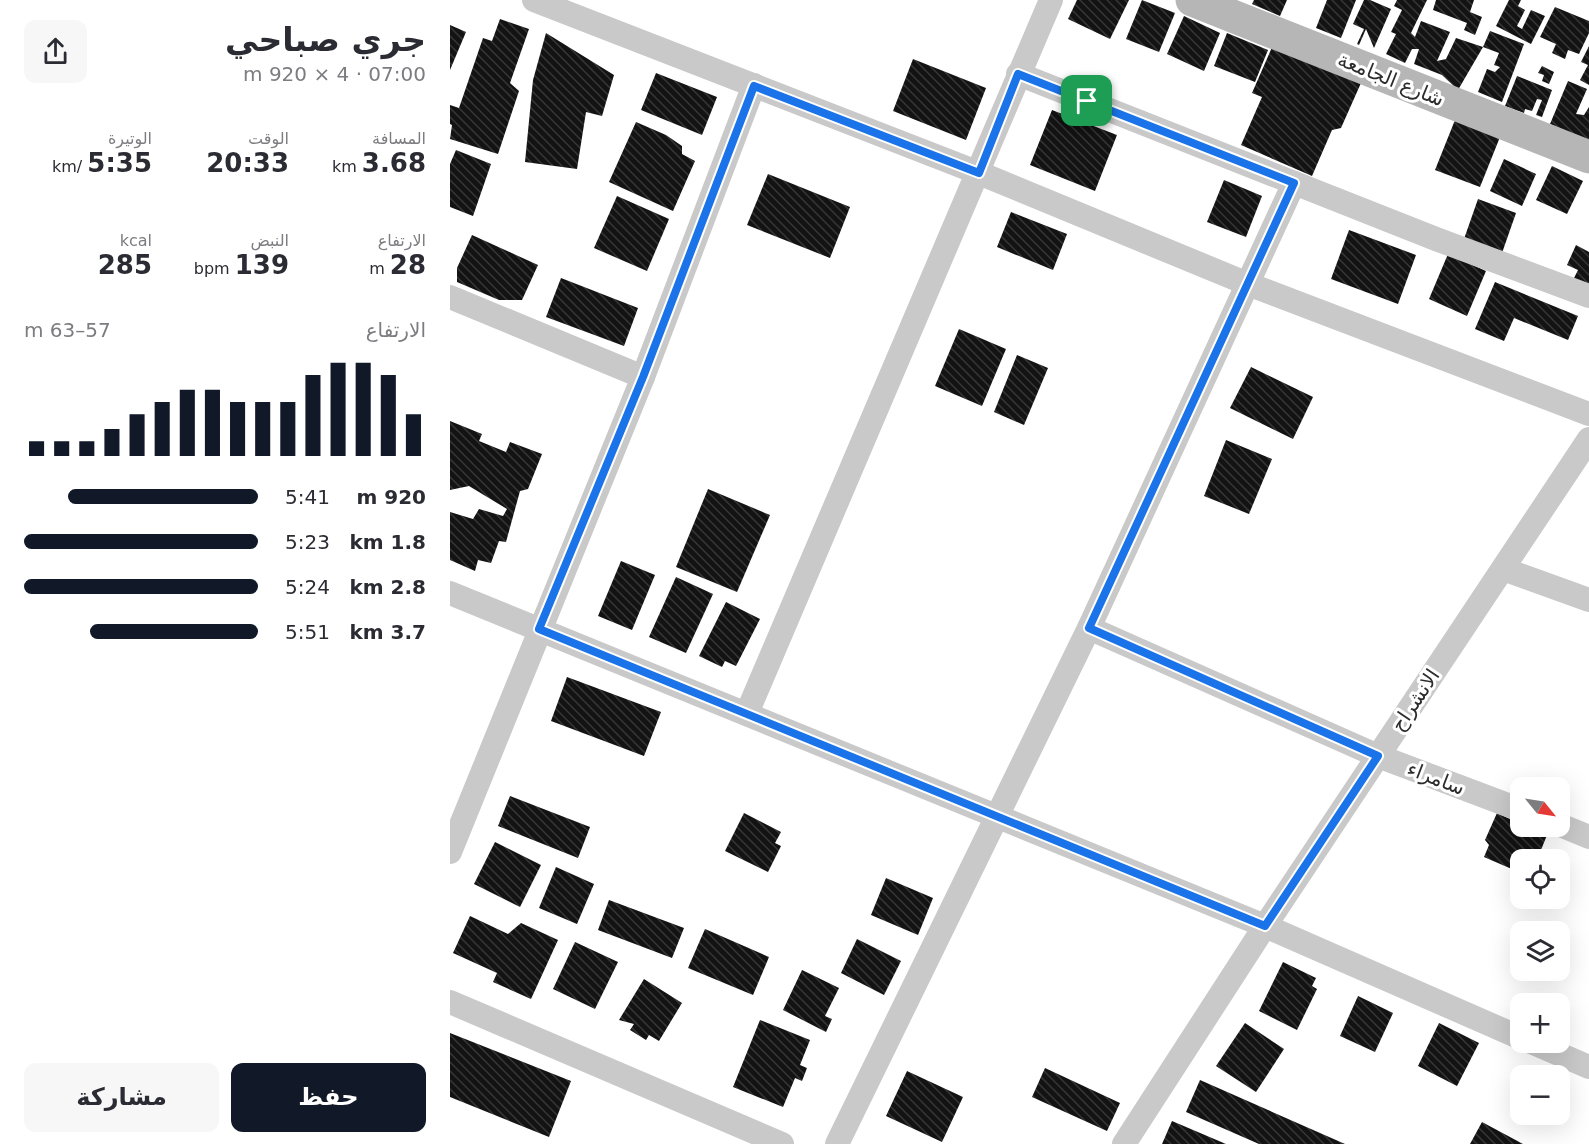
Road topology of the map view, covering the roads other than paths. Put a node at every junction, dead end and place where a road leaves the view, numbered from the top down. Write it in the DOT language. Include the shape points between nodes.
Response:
graph roads {
  1 [pos="534,0"];
  2 [pos="1051,0"];
  3 [pos="1192,0"];
  4 [pos="1018,74"];
  5 [pos="754,86"];
  6 [pos="1589,158"];
  7 [pos="979,173"];
  8 [pos="1294,183"];
  9 [pos="1248,284"];
  10 [pos="1589,296"];
  11 [pos="450,297"];
  12 [pos="643,377"];
  13 [pos="1589,414"];
  14 [pos="1589,439"];
  15 [pos="1503,569"];
  16 [pos="450,593"];
  17 [pos="1589,600"];
  18 [pos="1089,628"];
  19 [pos="539,629"];
  20 [pos="747,713"];
  21 [pos="1378,756"];
  22 [pos="1510,806"];
  23 [pos="996,816"];
  24 [pos="1570,829"];
  25 [pos="1589,837"];
  26 [pos="450,852"];
  27 [pos="1265,926"];
  28 [pos="450,1002"];
  29 [pos="1510,1033"];
  30 [pos="1557,1053"];
  31 [pos="1589,1067"];
  32 [pos="782,1144"];
  33 [pos="837,1144"];
  34 [pos="1124,1144"];
  1 -- 5 [label="street"];
  2 -- 4 [label="street"];
  3 -- 6 [label="main road, شارع الجامعة"];
  4 -- 7 [label="street"];
  4 -- 8 [label="street"];
  5 -- 7 [label="street"];
  5 -- 12 [label="street"];
  7 -- 9 [label="street"];
  7 -- 20 [label="street"];
  8 -- 9 [label="street"];
  8 -- 10 [label="street"];
  9 -- 13 [label="street"];
  9 -- 18 [label="street"];
  11 -- 12 [label="street"];
  12 -- 19 [label="street"];
  14 -- 15 [label="street, الانشراح"];
  15 -- 17 [label="street"];
  15 -- 21 [label="street, الانشراح"];
  16 -- 19 [label="street"];
  18 -- 21 [label="street, سامراء"];
  18 -- 23 [label="street"];
  19 -- 20 [label="street"];
  19 -- 26 [label="street"];
  20 -- 23 [label="street"];
  21 -- 22 [label="street, سامراء"];
  21 -- 27 [label="street, الانشراح"];
  23 -- 27 [label="street"];
  23 -- 33 [label="street"];
  24 -- 25 [label="street"];
  27 -- 29 [label="street"];
  27 -- 34 [label="street, الانشراح"];
  28 -- 32 [label="street"];
  30 -- 31 [label="street"];
}
